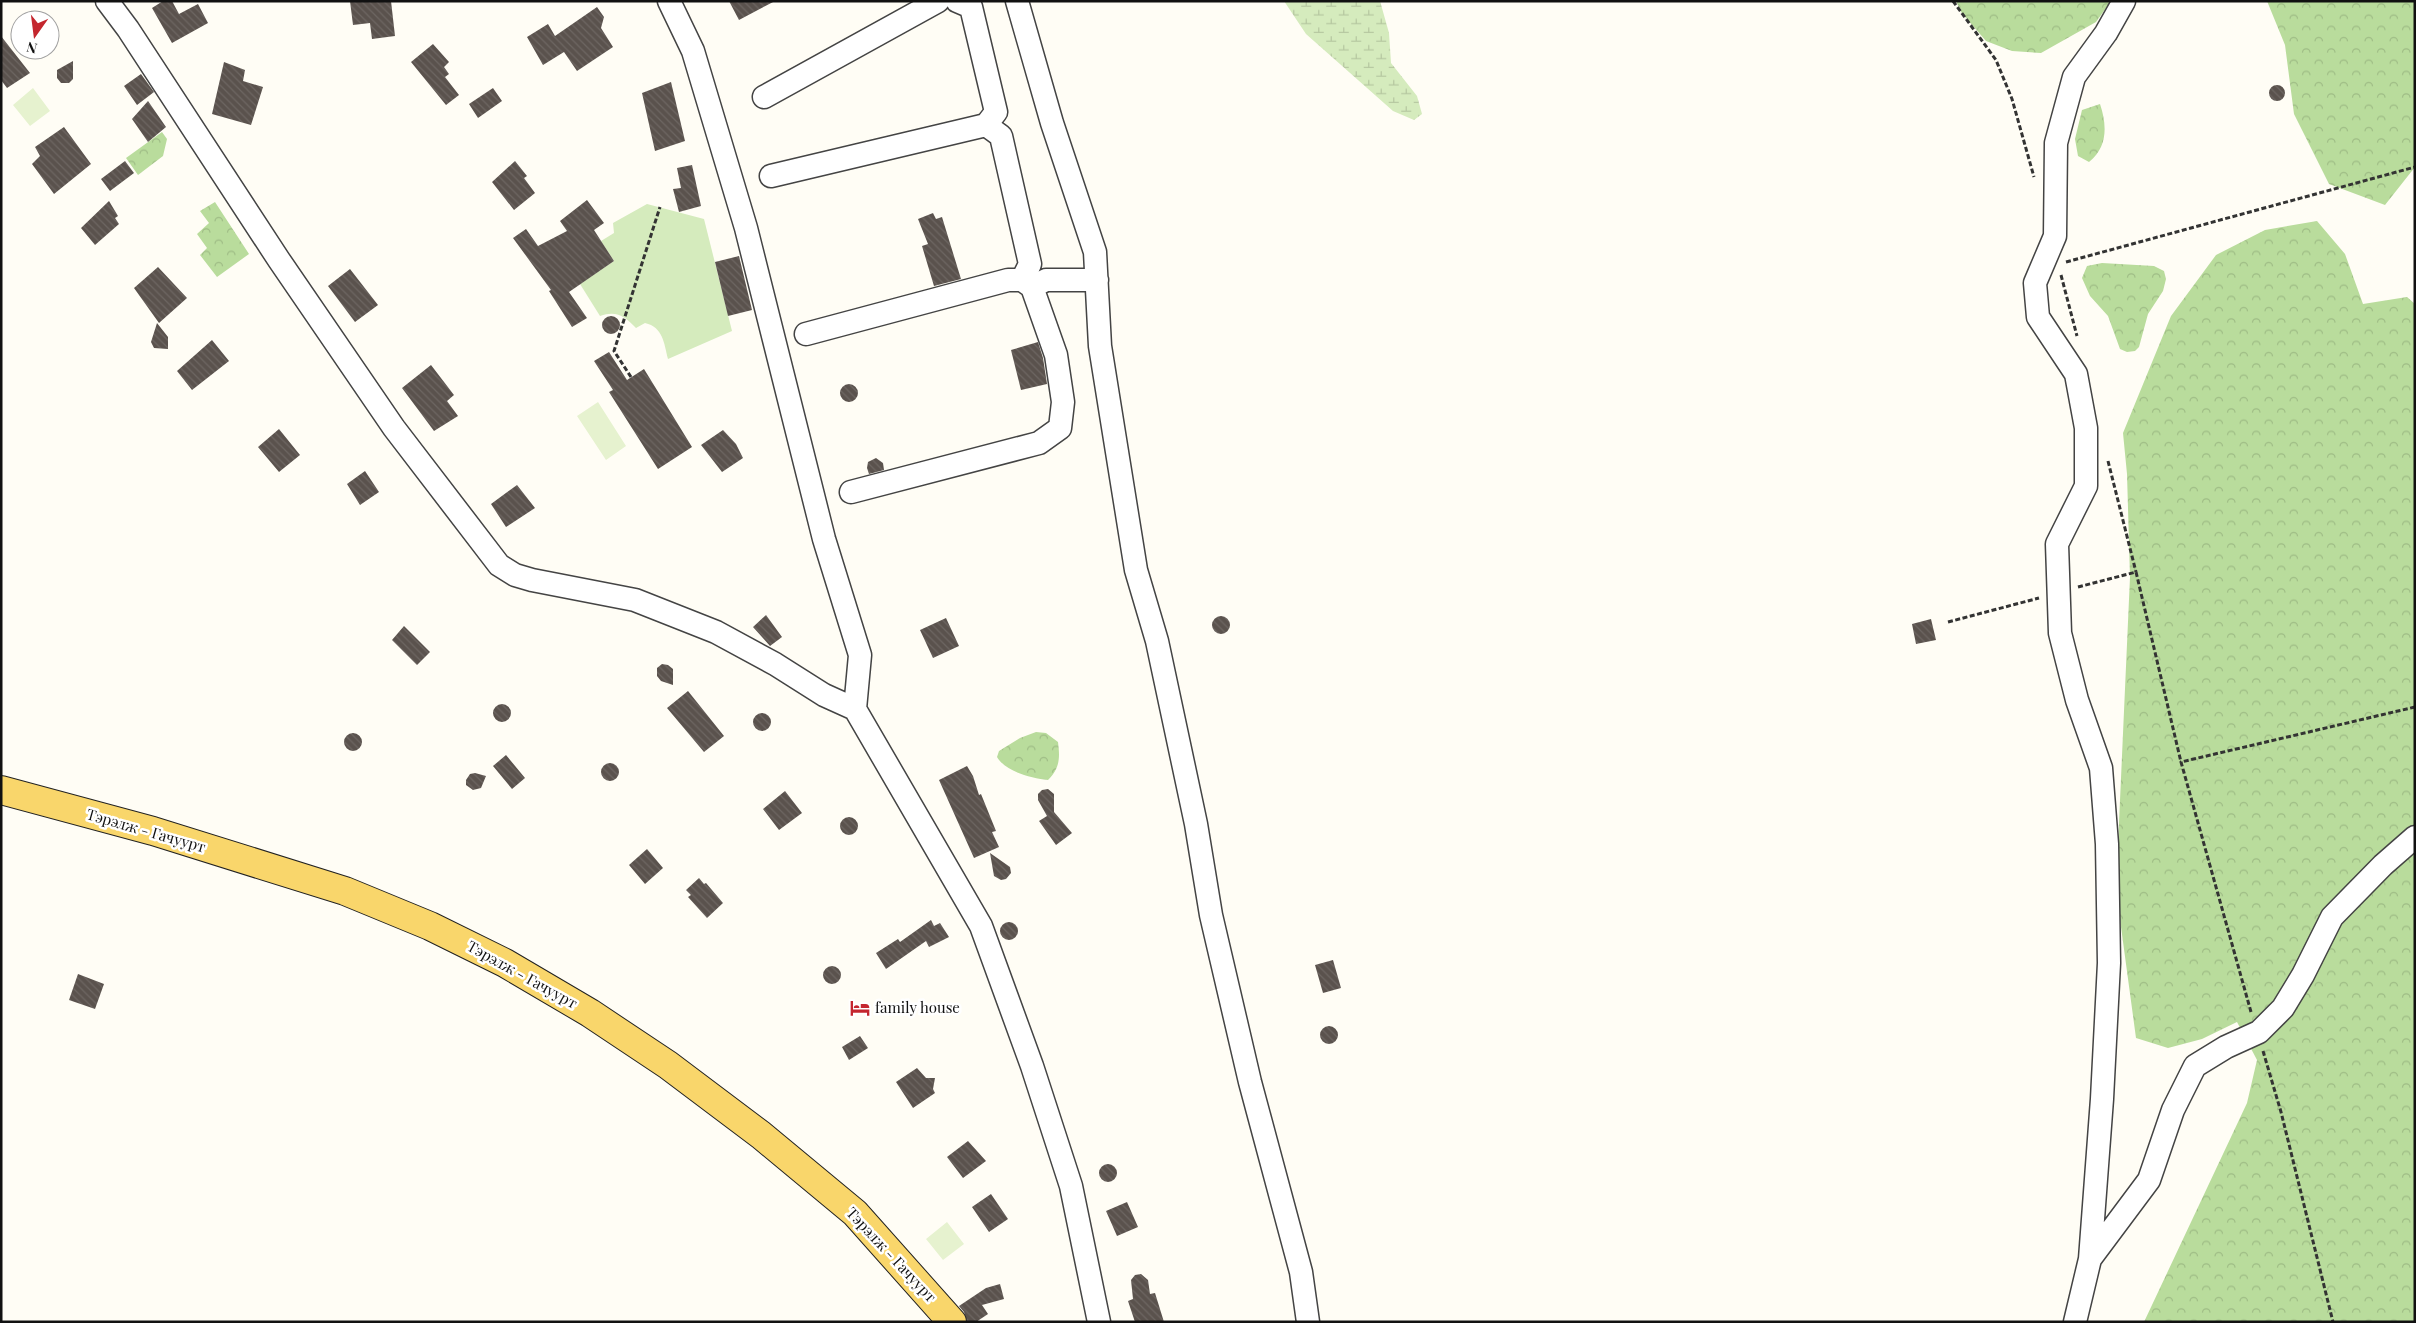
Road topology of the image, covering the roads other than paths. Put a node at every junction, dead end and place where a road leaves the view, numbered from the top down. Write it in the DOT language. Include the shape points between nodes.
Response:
graph roads {
  1 [pos="107,1"];
  2 [pos="668,1"];
  3 [pos="938,1"];
  4 [pos="957,1"];
  5 [pos="1017,1"];
  6 [pos="2124,1"];
  7 [pos="764,97"];
  8 [pos="986,125"];
  9 [pos="771,176"];
  10 [pos="1097,280"];
  11 [pos="1027,284"];
  12 [pos="806,334"];
  13 [pos="851,492"];
  14 [pos="855,709"];
  15 [pos="1,790"];
  16 [pos="2415,837"];
  17 [pos="2090,1259"];
  18 [pos="952,1322"];
  19 [pos="1099,1322"];
  20 [pos="1308,1322"];
  21 [pos="2075,1322"];
  1 -- 14 [label="street" via="394,428 499,565 532,580 635,600 716,632 824,695"];
  2 -- 14 [label="street" via="693,51 746,228 824,538 860,655"];
  3 -- 7 [label="street"];
  4 -- 8 [label="street" via="971,7 996,112"];
  5 -- 10 [label="street" via="1052,123 1095,252"];
  6 -- 17 [label="street" via="2074,78 2056,143 2055,236 2035,283 2038,317 2076,374 2086,428 2086,486 2057,544 2060,633 2077,700 2101,768 2108,844 2109,962"];
  8 -- 9 [label="street"];
  8 -- 11 [label="street" via="1002,136 1030,264"];
  10 -- 11 [label="street" via="1046,280"];
  10 -- 20 [label="street" via="1100,346 1136,570 1157,642 1196,824 1211,915 1250,1082 1301,1272"];
  11 -- 12 [label="street" via="1008,280"];
  11 -- 13 [label="street" via="1056,355 1063,402 1060,428 1039,443"];
  14 -- 19 [label="street" via="982,926 1071,1186"];
  15 -- 18 [label="main road, Тэрэлж - Гачуурт" via="153,831 344,891 430,926 505,963 590,1013 668,1065 761,1135 855,1214"];
  16 -- 17 [label="street" via="2332,917 2283,1008 2260,1032 2226,1047 2196,1066 2173,1110 2149,1180"];
  17 -- 21 [label="street"];
}
